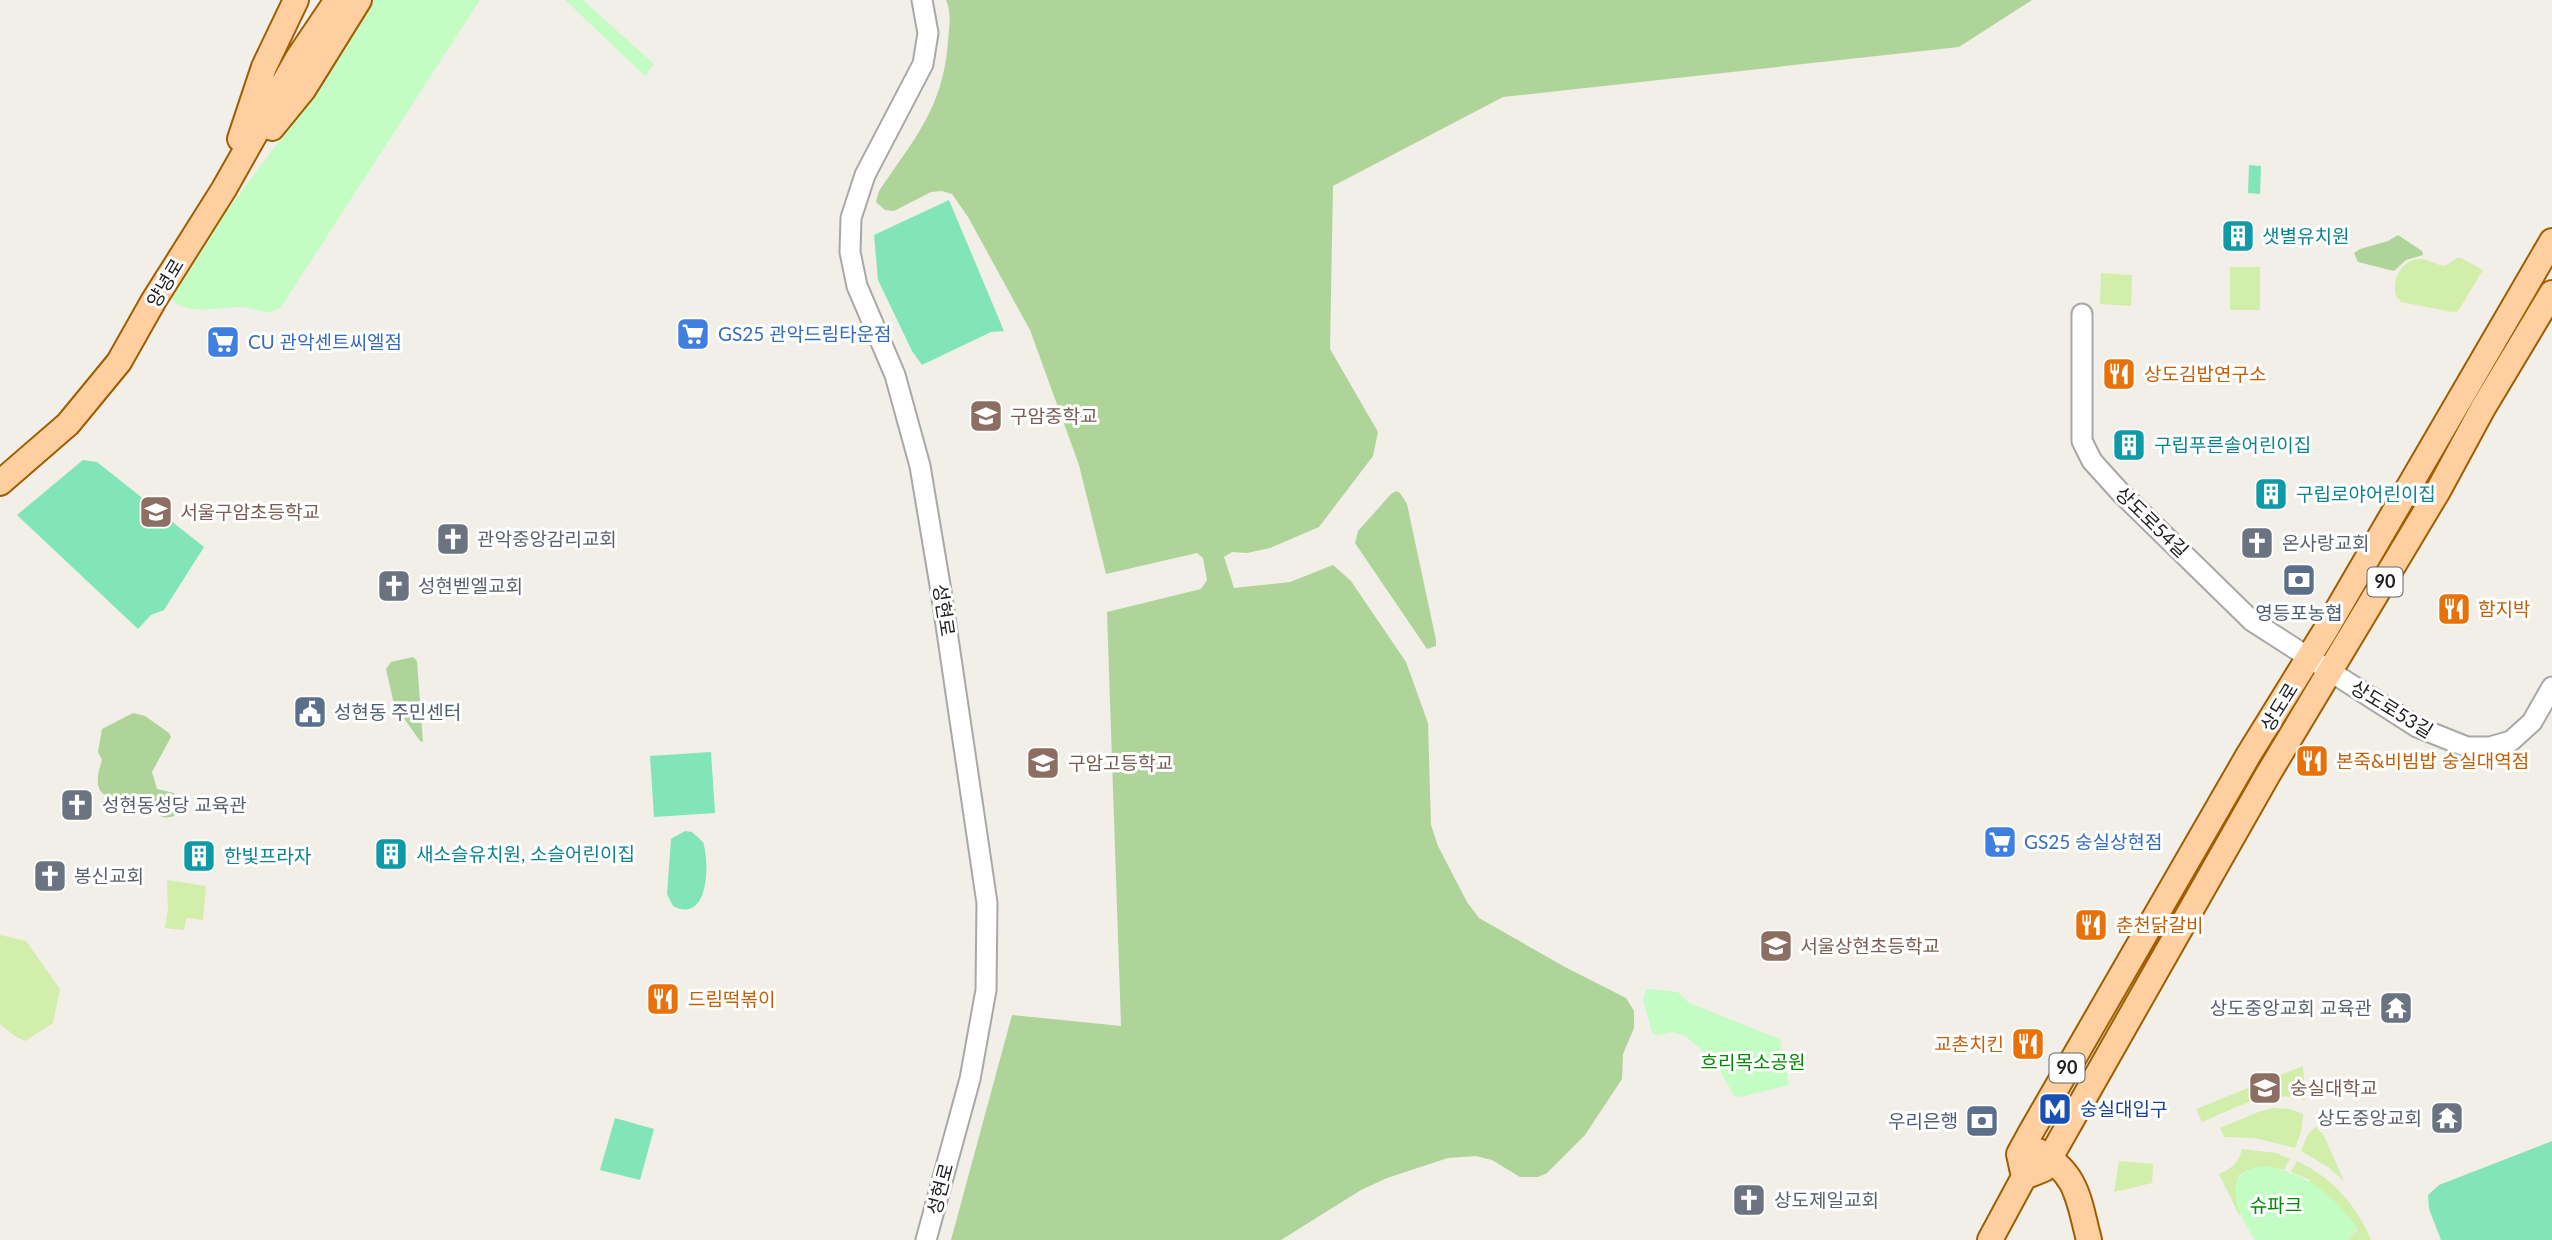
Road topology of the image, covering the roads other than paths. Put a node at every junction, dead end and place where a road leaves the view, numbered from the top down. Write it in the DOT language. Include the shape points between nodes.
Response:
graph roads {
  1 [pos="296,0"];
  2 [pos="324,0"];
  3 [pos="337,0"];
  4 [pos="359,0"];
  5 [pos="922,0"];
  6 [pos="298,58"];
  7 [pos="224,189"];
  8 [pos="2552,241"];
  9 [pos="2552,293"];
  10 [pos="2081,314"];
  11 [pos="0,483"];
  12 [pos="2309,659"];
  13 [pos="2328,677"];
  14 [pos="2552,687"];
  15 [pos="2024,1144"];
  16 [pos="2050,1158"];
  17 [pos="2024,1177"];
  18 [pos="926,1240"];
  19 [pos="1990,1240"];
  20 [pos="2089,1240"];
  1 -- 7 [label="main road" via="264,67"];
  2 -- 6 [label="main road, 양녕로"];
  3 -- 6 [label="main road, 양녕로"];
  4 -- 7 [label="main road" via="303,90"];
  5 -- 18 [label="street, 성현로" via="928,33 923,64 865,175 851,218 850,253 857,286 895,375 920,466 987,903 982,1013 970,1079"];
  6 -- 7 [label="main road, 양녕로"];
  7 -- 11 [label="main road, 양녕로" via="104,383 68,424"];
  8 -- 12 [label="main road, 상도로 / 90"];
  9 -- 13 [label="main road, 상도로 / 90"];
  10 -- 12 [label="street, 상도로54길" via="2082,441 2092,461 2252,621"];
  12 -- 13 [label="street, 상도로54길"];
  12 -- 15 [label="main road, 상도로 / 90" via="2249,754"];
  13 -- 14 [label="street, 상도로53길" via="2417,727 2467,747 2511,741 2532,722"];
  13 -- 16 [label="main road, 상도로"];
  15 -- 16 [label="main road"];
  15 -- 17 [label="main road, 상도로" via="2019,1154"];
  16 -- 17 [label="main road, 상도로" via="2044,1169"];
  16 -- 20 [label="main road" via="2072,1181"];
  17 -- 19 [label="main road, 상도로"];
}
